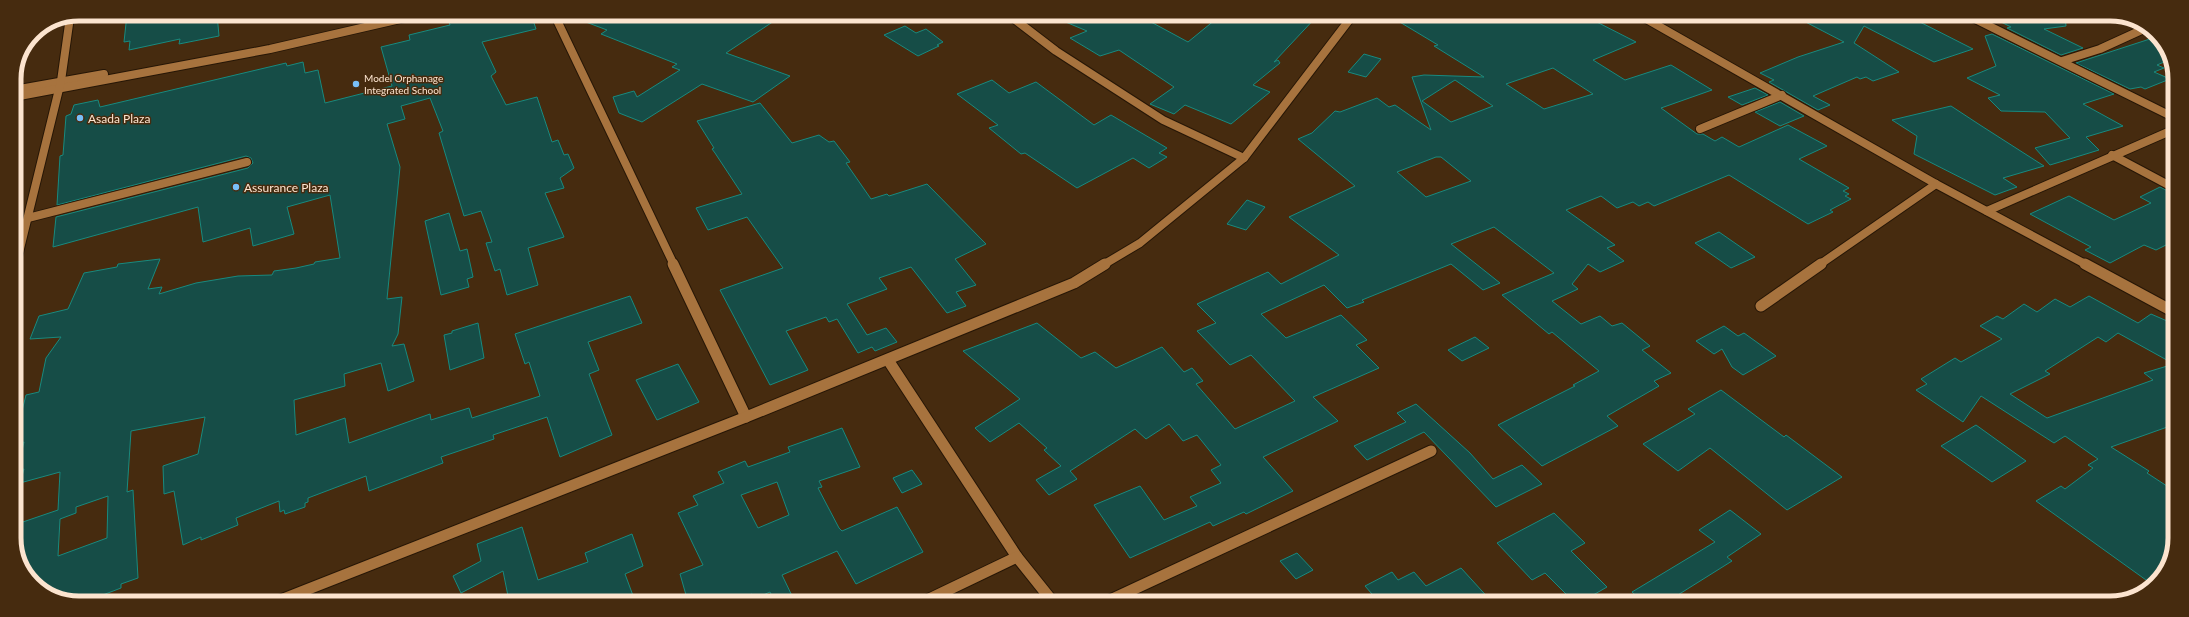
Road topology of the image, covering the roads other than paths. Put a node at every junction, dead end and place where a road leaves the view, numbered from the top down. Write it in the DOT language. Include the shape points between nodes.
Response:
graph roads {
  1 [pos="384,21"];
  2 [pos="396,21"];
  3 [pos="557,21"];
  4 [pos="1017,21"];
  5 [pos="1347,21"];
  6 [pos="1650,21"];
  7 [pos="1979,21"];
  8 [pos="69,22"];
  9 [pos="2141,30"];
  10 [pos="2062,61"];
  11 [pos="59,85"];
  12 [pos="21,89"];
  13 [pos="21,95"];
  14 [pos="1782,95"];
  15 [pos="2168,114"];
  16 [pos="1700,129"];
  17 [pos="2168,133"];
  18 [pos="2112,155"];
  19 [pos="1244,158"];
  20 [pos="247,162"];
  21 [pos="1936,184"];
  22 [pos="2168,185"];
  23 [pos="1987,211"];
  24 [pos="28,218"];
  25 [pos="21,245"];
  26 [pos="1761,306"];
  27 [pos="2168,309"];
  28 [pos="888,360"];
  29 [pos="746,417"];
  30 [pos="1431,451"];
  31 [pos="1017,557"];
  32 [pos="291,596"];
  33 [pos="936,596"];
  34 [pos="1048,596"];
  35 [pos="1119,596"];
  1 -- 11 [label="street"];
  2 -- 11 [label="street" via="354,32 146,74"];
  3 -- 29 [label="street"];
  4 -- 19 [label="street" via="1056,52 1163,120"];
  5 -- 19 [label="street"];
  6 -- 14 [label="street"];
  7 -- 10 [label="street"];
  8 -- 11 [label="street"];
  9 -- 10 [label="street" via="2100,49"];
  10 -- 15 [label="street"];
  11 -- 12 [label="street"];
  11 -- 13 [label="street"];
  11 -- 24 [label="street"];
  14 -- 16 [label="street"];
  14 -- 21 [label="street"];
  17 -- 18 [label="street"];
  18 -- 22 [label="street"];
  18 -- 23 [label="street"];
  19 -- 28 [label="street" via="1140,243 1074,282"];
  20 -- 24 [label="street"];
  21 -- 23 [label="street"];
  21 -- 26 [label="street"];
  23 -- 27 [label="street"];
  24 -- 25 [label="street"];
  28 -- 29 [label="street"];
  28 -- 31 [label="street"];
  29 -- 32 [label="street"];
  30 -- 35 [label="street"];
  31 -- 33 [label="street"];
  31 -- 34 [label="street"];
}
